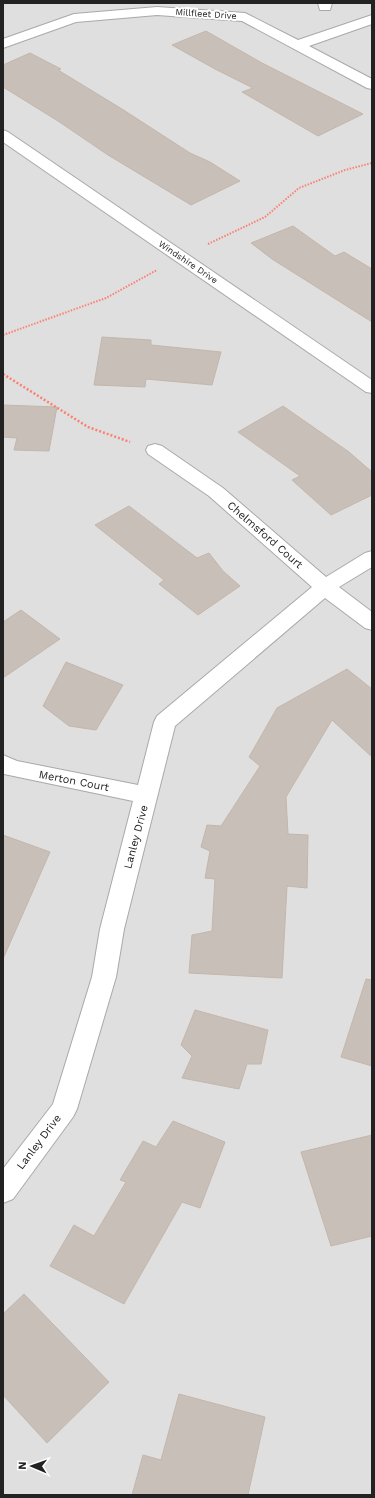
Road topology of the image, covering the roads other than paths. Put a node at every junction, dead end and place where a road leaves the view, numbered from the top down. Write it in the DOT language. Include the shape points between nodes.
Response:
graph roads {
  1 [pos="372,19"];
  2 [pos="3,44"];
  3 [pos="297,45"];
  4 [pos="372,86"];
  5 [pos="3,135"];
  6 [pos="372,388"];
  7 [pos="155,450"];
  8 [pos="372,558"];
  9 [pos="324,587"];
  10 [pos="372,623"];
  11 [pos="3,762"];
  12 [pos="146,795"];
  13 [pos="3,1190"];
  1 -- 3 [label="street"];
  2 -- 3 [label="street, Millfleet Drive" via="74,18 157,11 245,17"];
  3 -- 4 [label="street, Millfleet Drive"];
  5 -- 6 [label="street, Windshire Drive"];
  7 -- 9 [label="street, Chelmsford Court" via="216,492"];
  8 -- 9 [label="street, Lanley Drive"];
  9 -- 10 [label="street, Chelmsford Court"];
  9 -- 12 [label="street, Lanley Drive" via="165,722"];
  11 -- 12 [label="street, Merton Court" via="12,768"];
  12 -- 13 [label="street, Lanley Drive" via="112,929 104,976 64,1109"];
}
